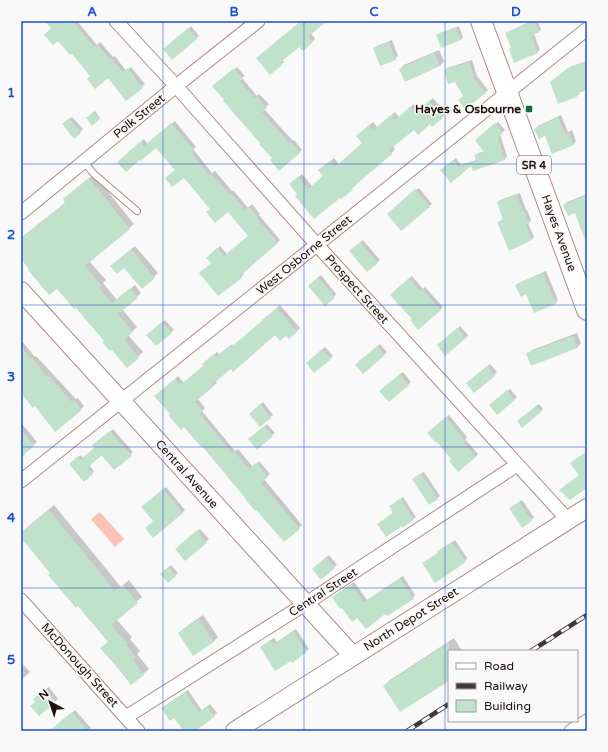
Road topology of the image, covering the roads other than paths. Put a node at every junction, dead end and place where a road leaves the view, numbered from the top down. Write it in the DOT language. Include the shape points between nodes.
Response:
graph roads {
  1 [pos="116,21"];
  2 [pos="258,21"];
  3 [pos="481,21"];
  4 [pos="587,29"];
  5 [pos="176,86"];
  6 [pos="507,92"];
  7 [pos="84,162"];
  8 [pos="137,211"];
  9 [pos="21,213"];
  10 [pos="316,245"];
  11 [pos="21,291"];
  12 [pos="586,305"];
  13 [pos="121,401"];
  14 [pos="517,465"];
  15 [pos="21,481"];
  16 [pos="587,508"];
  17 [pos="568,520"];
  18 [pos="21,600"];
  19 [pos="305,604"];
  20 [pos="352,656"];
  21 [pos="126,717"];
  22 [pos="587,721"];
  23 [pos="138,731"];
  24 [pos="235,731"];
  25 [pos="571,731"];
  1 -- 5 [label="street, Prospect Street"];
  2 -- 5 [label="street, Polk Street"];
  3 -- 6 [label="main road, Hayes Avenue / SR 4"];
  4 -- 6 [label="street, West Osborne Street"];
  5 -- 7 [label="street, Polk Street"];
  5 -- 10 [label="street, Prospect Street"];
  6 -- 10 [label="street, West Osborne Street"];
  6 -- 12 [label="main road, Hayes Avenue / SR 4"];
  7 -- 8 [label="lane" via="94,174"];
  7 -- 9 [label="street, Polk Street"];
  10 -- 13 [label="street, West Osborne Street"];
  10 -- 14 [label="street, Prospect Street"];
  11 -- 13 [label="street, Central Avenue"];
  13 -- 15 [label="street, West Osborne Street"];
  13 -- 19 [label="street, Central Avenue"];
  14 -- 17 [label="street, Prospect Street"];
  14 -- 19 [label="street, Central Street"];
  16 -- 17 [label="street, North Depot Street"];
  17 -- 20 [label="street, North Depot Street"];
  18 -- 21 [label="street, McDonough Street"];
  19 -- 20 [label="street, Central Avenue"];
  19 -- 21 [label="street, Central Street"];
  20 -- 24 [label="street, North Depot Street"];
  21 -- 23 [label="street, McDonough Street"];
  22 -- 25 [label="street"];
}
